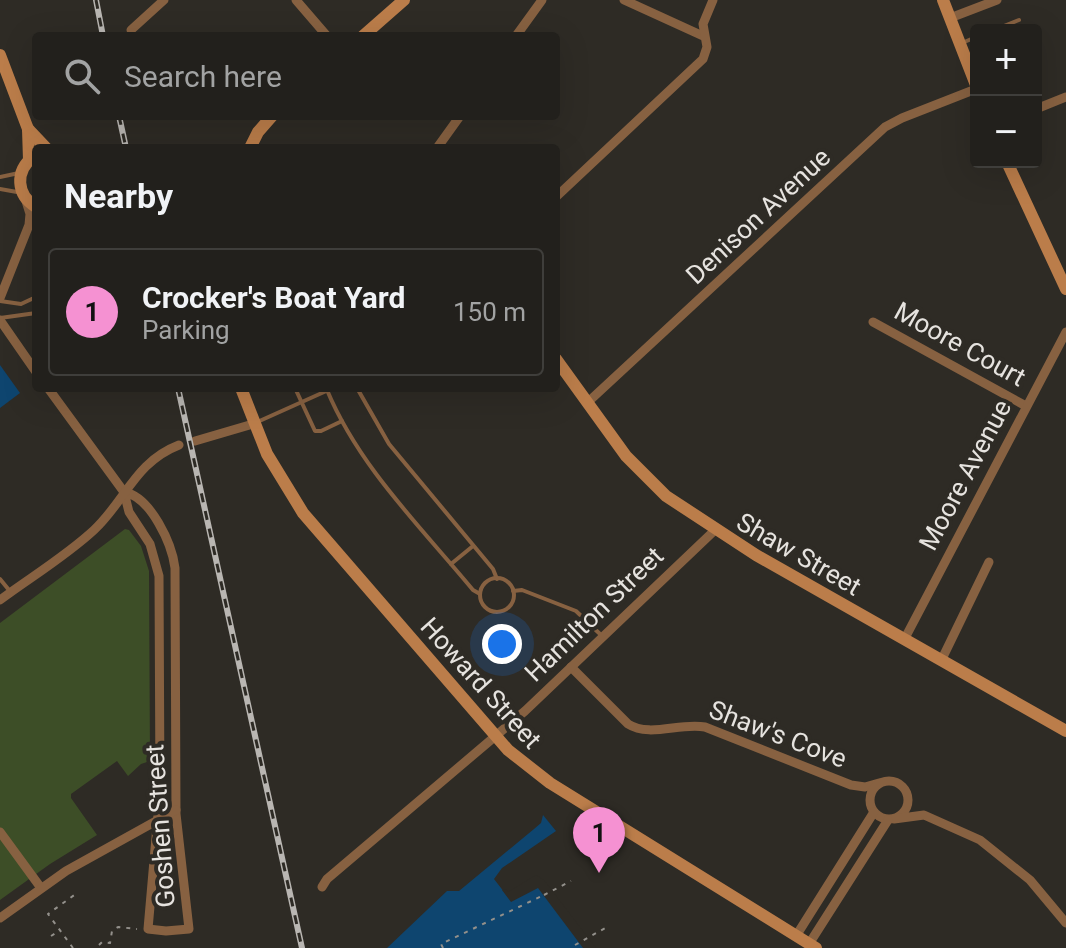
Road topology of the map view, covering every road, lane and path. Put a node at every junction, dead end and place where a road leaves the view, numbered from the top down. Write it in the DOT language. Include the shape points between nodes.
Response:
graph roads {
  1 [pos="164,0"];
  2 [pos="296,0"];
  3 [pos="404,0"];
  4 [pos="542,0"];
  5 [pos="624,0"];
  6 [pos="713,0"];
  7 [pos="943,0"];
  8 [pos="997,0"];
  9 [pos="950,18"];
  10 [pos="1019,20"];
  11 [pos="1009,24"];
  12 [pos="131,30"];
  13 [pos="324,32"];
  14 [pos="368,32"];
  15 [pos="519,32"];
  16 [pos="703,36"];
  17 [pos="970,40"];
  18 [pos="960,44"];
  19 [pos="0,55"];
  20 [pos="970,71"];
  21 [pos="970,90"];
  22 [pos="1066,97"];
  23 [pos="1042,107"];
  24 [pos="268,120"];
  25 [pos="457,120"];
  26 [pos="28,129"];
  27 [pos="42,144"];
  28 [pos="252,144"];
  29 [pos="440,144"];
  30 [pos="32,157"];
  31 [pos="1010,168"];
  32 [pos="21,172"];
  33 [pos="0,177"];
  34 [pos="0,189"];
  35 [pos="560,193"];
  36 [pos="24,195"];
  37 [pos="32,203"];
  38 [pos="32,225"];
  39 [pos="28,229"];
  40 [pos="1065,286"];
  41 [pos="32,298"];
  42 [pos="0,299"];
  43 [pos="32,314"];
  44 [pos="0,319"];
  45 [pos="873,322"];
  46 [pos="1066,332"];
  47 [pos="560,365"];
  48 [pos="32,366"];
  49 [pos="51,392"];
  50 [pos="242,392"];
  51 [pos="297,392"];
  52 [pos="323,392"];
  53 [pos="331,392"];
  54 [pos="359,392"];
  55 [pos="301,401"];
  56 [pos="587,403"];
  57 [pos="1026,406"];
  58 [pos="342,421"];
  59 [pos="253,424"];
  60 [pos="195,441"];
  61 [pos="179,445"];
  62 [pos="124,492"];
  63 [pos="715,530"];
  64 [pos="473,546"];
  65 [pos="989,562"];
  66 [pos="451,564"];
  67 [pos="0,579"];
  68 [pos="497,579"];
  69 [pos="513,591"];
  70 [pos="11,592"];
  71 [pos="480,594"];
  72 [pos="0,600"];
  73 [pos="603,637"];
  74 [pos="904,640"];
  75 [pos="941,661"];
  76 [pos="571,667"];
  77 [pos="1066,731"];
  78 [pos="495,736"];
  79 [pos="879,783"];
  80 [pos="851,785"];
  81 [pos="907,793"];
  82 [pos="872,807"];
  83 [pos="176,810"];
  84 [pos="924,815"];
  85 [pos="159,818"];
  86 [pos="891,819"];
  87 [pos="0,832"];
  88 [pos="571,881"];
  89 [pos="322,887"];
  90 [pos="41,888"];
  91 [pos="77,893"];
  92 [pos="0,918"];
  93 [pos="1066,923"];
  94 [pos="607,927"];
  95 [pos="142,929"];
  96 [pos="60,930"];
  97 [pos="51,936"];
  98 [pos="796,936"];
  99 [pos="580,942"];
  100 [pos="99,945"];
  101 [pos="575,945"];
  102 [pos="813,946"];
  103 [pos="73,948"];
  104 [pos="443,948"];
  105 [pos="571,948"];
  1 -- 12 [label="street"];
  2 -- 13 [label="street"];
  3 -- 14 [label="street"];
  4 -- 15 [label="street"];
  5 -- 16 [label="street"];
  6 -- 16 [label="street"];
  7 -- 9 [label="street"];
  8 -- 9 [label="street"];
  9 -- 18 [label="street"];
  10 -- 11 [label="lane"];
  16 -- 35 [label="street" via="703,59"];
  17 -- 18 [label="lane"];
  18 -- 20 [label="street"];
  19 -- 26 [label="street"];
  21 -- 56 [label="street, Denison Avenue" via="885,127"];
  22 -- 23 [label="street"];
  24 -- 28 [label="street"];
  25 -- 29 [label="street"];
  26 -- 27 [label="street"];
  26 -- 30 [label="street"];
  30 -- 32 [label="street"];
  31 -- 40 [label="street"];
  32 -- 33 [label="lane"];
  32 -- 36 [label="street"];
  34 -- 36 [label="lane"];
  36 -- 37 [label="street"];
  36 -- 39 [label="street"];
  38 -- 39 [label="street"];
  39 -- 42 [label="street"];
  41 -- 42 [label="lane" via="21,304"];
  43 -- 44 [label="lane"];
  44 -- 48 [label="street"];
  45 -- 57 [label="street, Moore Court"];
  46 -- 57 [label="street, Moore Avenue"];
  47 -- 56 [label="street, Shaw Street"];
  49 -- 62 [label="street"];
  50 -- 59 [label="street, Howard Street"];
  51 -- 55 [label="lane"];
  52 -- 55 [label="lane"];
  53 -- 58 [label="lane"];
  54 -- 64 [label="lane" via="389,444"];
  55 -- 58 [label="lane" via="315,431"];
  55 -- 59 [label="lane"];
  56 -- 63 [label="street, Shaw Street" via="652,483"];
  57 -- 74 [label="street, Moore Avenue"];
  58 -- 66 [label="lane" via="366,460"];
  59 -- 60 [label="street"];
  59 -- 78 [label="street, Howard Street" via="303,513"];
  61 -- 62 [label="street" via="143,467"];
  62 -- 70 [label="street" via="94,530"];
  62 -- 83 [label="street, Goshen Street" via="144,504 174,559"];
  62 -- 85 [label="street, Goshen Street" via="159,576"];
  63 -- 73 [label="street, Hamilton Street"];
  63 -- 74 [label="street, Shaw Street"];
  64 -- 66 [label="lane"];
  64 -- 68 [label="lane"];
  65 -- 75 [label="street"];
  66 -- 71 [label="lane"];
  67 -- 70 [label="lane"];
  68 -- 69 [label="lane"];
  68 -- 71 [label="lane" via="485,584"];
  69 -- 71 [label="lane" via="511,604 497,612 487,608"];
  69 -- 73 [label="lane" via="576,611"];
  70 -- 72 [label="street"];
  73 -- 76 [label="street, Hamilton Street"];
  74 -- 75 [label="street, Shaw Street"];
  75 -- 77 [label="street, Shaw Street"];
  76 -- 78 [label="street, Hamilton Street"];
  76 -- 80 [label="street, Shaw's Cove" via="634,727 705,727"];
  78 -- 89 [label="street, Hamilton Street"];
  78 -- 98 [label="street, Howard Street" via="535,774"];
  79 -- 80 [label="street, Shaw's Cove"];
  79 -- 81 [label="street" via="895,782"];
  79 -- 82 [label="street" via="871,791"];
  80 -- 82 [label="street, Shaw's Cove"];
  81 -- 84 [label="street"];
  81 -- 86 [label="street" via="906,809"];
  82 -- 86 [label="street"];
  82 -- 98 [label="street"];
  83 -- 85 [label="street"];
  83 -- 85 [label="street, Goshen Street" via="189,929 148,929"];
  84 -- 86 [label="street"];
  84 -- 93 [label="street" via="997,852 1030,880"];
  85 -- 90 [label="street"];
  86 -- 102 [label="street"];
  87 -- 90 [label="street"];
  88 -- 104 [label="path" via="441,944"];
  90 -- 92 [label="street"];
  91 -- 96 [label="path" via="48,914"];
  94 -- 101 [label="path"];
  95 -- 100 [label="path" via="118,927 110,943"];
  96 -- 97 [label="path"];
  96 -- 103 [label="path"];
  98 -- 102 [label="street, Howard Street"];
  99 -- 101 [label="path"];
  101 -- 105 [label="path"];
}
